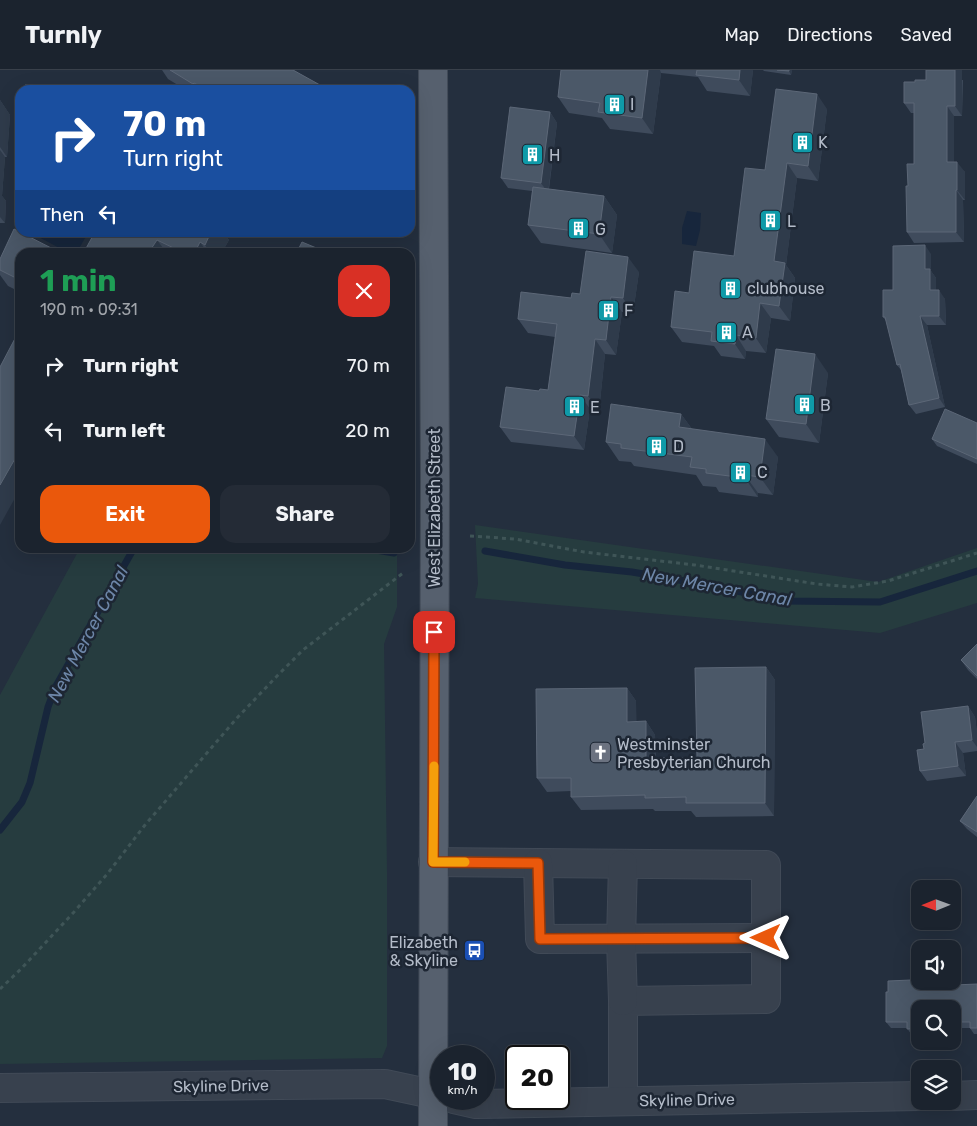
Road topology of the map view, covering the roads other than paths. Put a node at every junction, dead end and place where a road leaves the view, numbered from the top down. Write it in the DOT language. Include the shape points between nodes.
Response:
graph roads {
  1 [pos="433,70"];
  2 [pos="433,862"];
  3 [pos="538,863"];
  4 [pos="623,864"];
  5 [pos="766,938"];
  6 [pos="622,940"];
  7 [pos="623,1001"];
  8 [pos="441,1045"];
  9 [pos="0,1088"];
  10 [pos="430,1093"];
  11 [pos="977,1095"];
  12 [pos="911,1096"];
  13 [pos="961,1096"];
  14 [pos="623,1101"];
  15 [pos="495,1104"];
  16 [pos="438,1110"];
  17 [pos="433,1126"];
  1 -- 2 [label="main road, West Elizabeth Street"];
  2 -- 3 [label="street"];
  2 -- 8 [label="main road, West Elizabeth Street"];
  3 -- 4 [label="street"];
  3 -- 6 [label="street" via="540,939"];
  4 -- 5 [label="street" via="766,865"];
  4 -- 6 [label="street"];
  5 -- 6 [label="street"];
  5 -- 7 [label="street" via="766,999"];
  6 -- 7 [label="street"];
  7 -- 14 [label="street"];
  9 -- 10 [label="street, Skyline Drive" via="385,1084"];
  11 -- 13 [label="street"];
  12 -- 14 [label="street, Skyline Drive"];
  14 -- 15 [label="street, Skyline Drive"];
  16 -- 17 [label="main road, West Elizabeth Street"];
}
